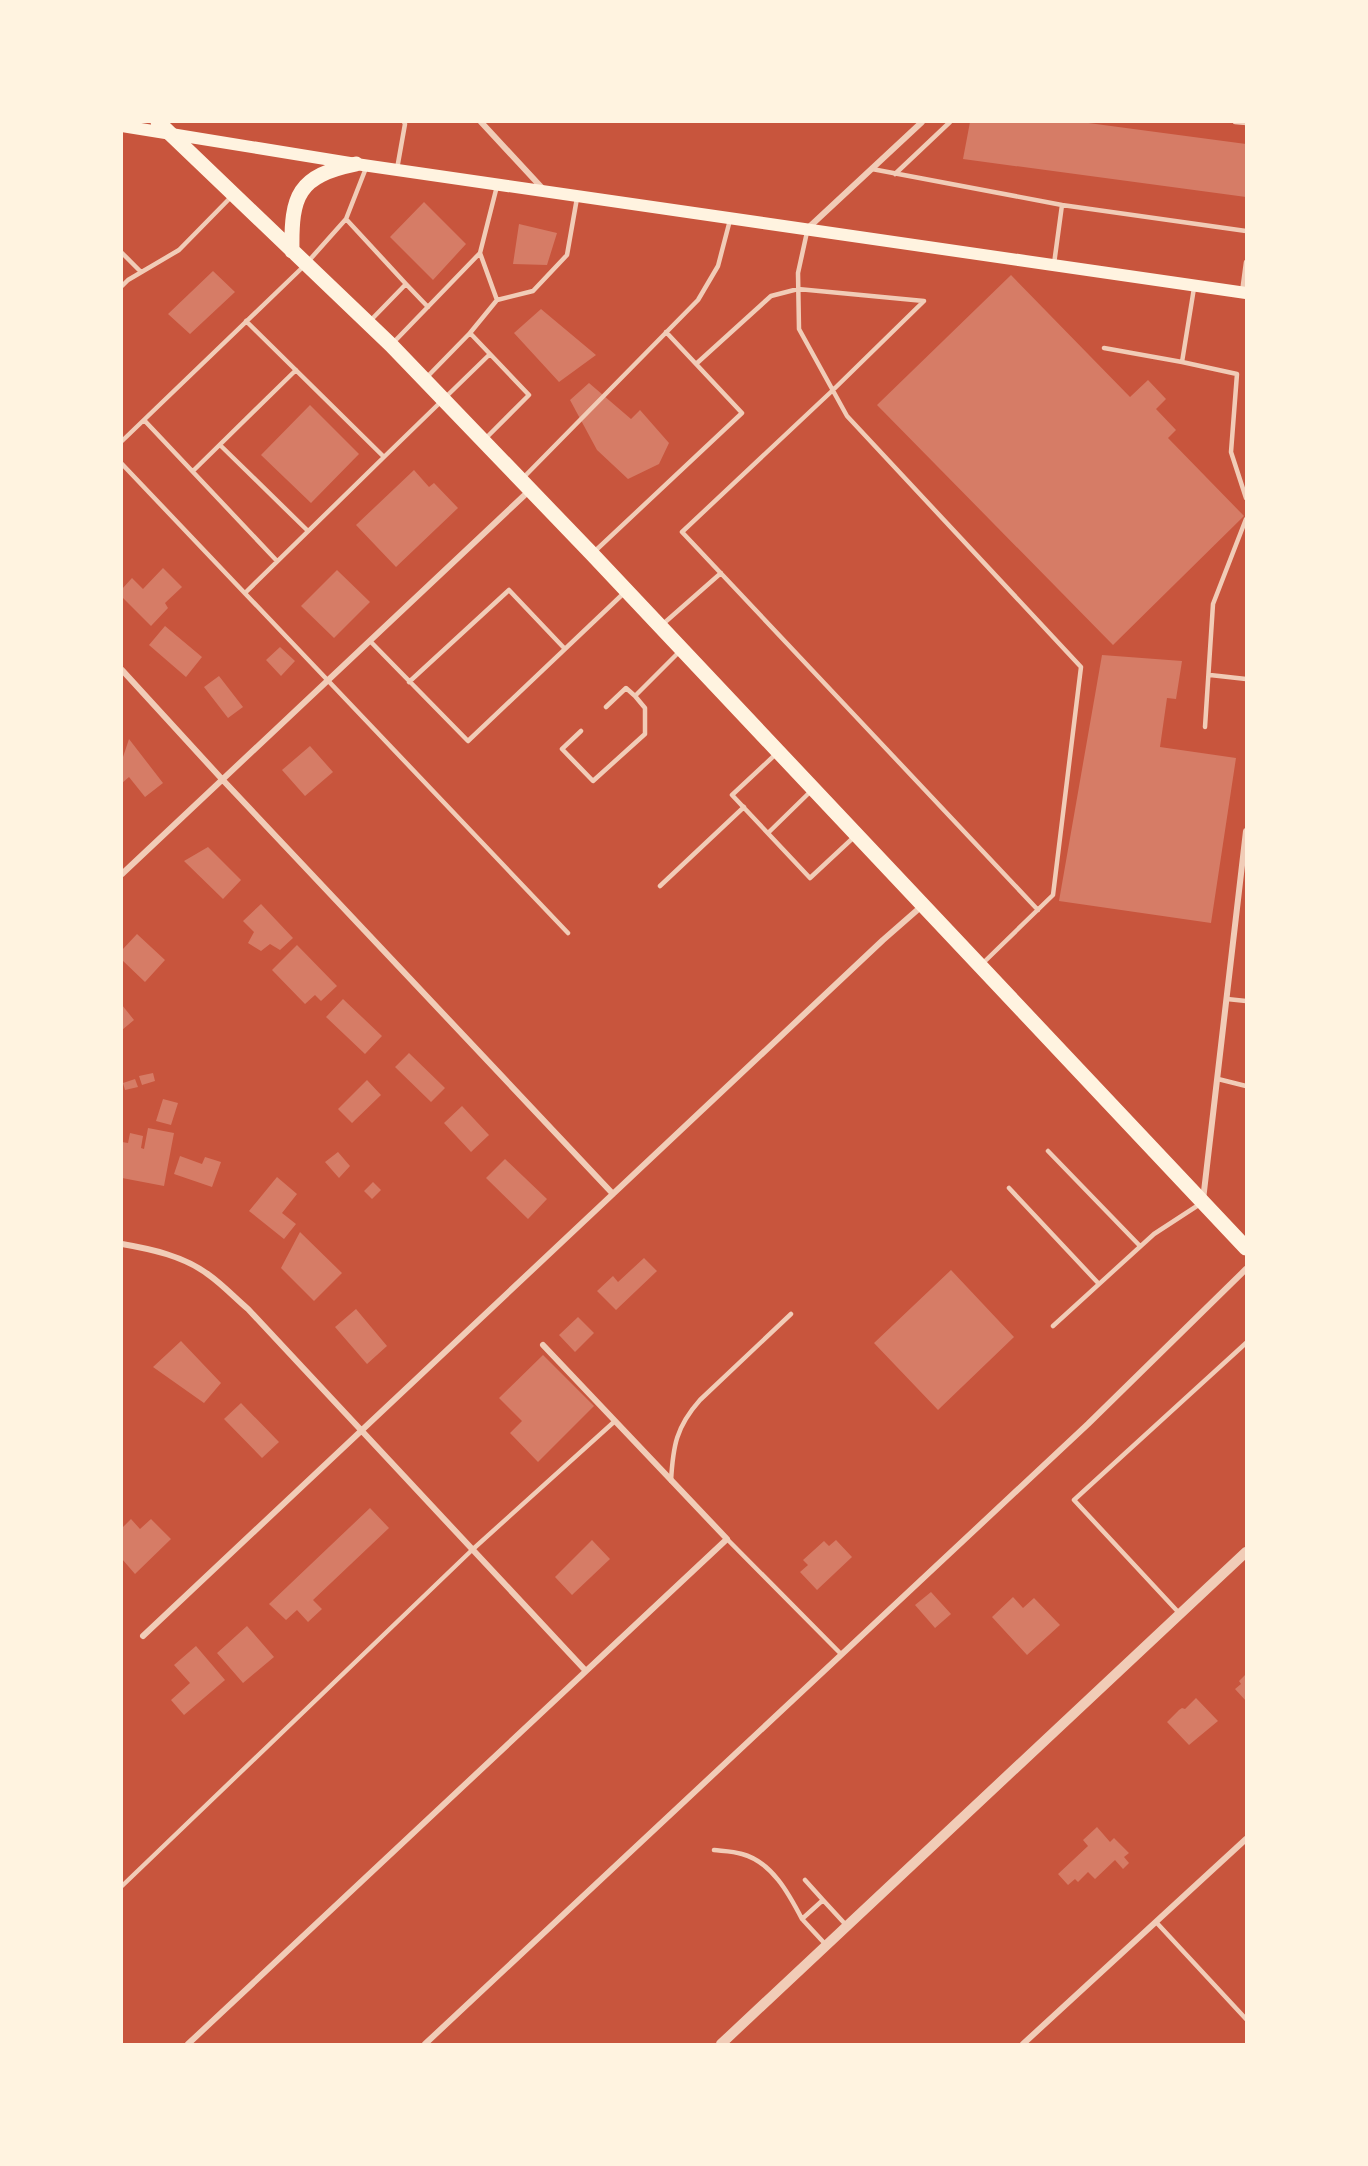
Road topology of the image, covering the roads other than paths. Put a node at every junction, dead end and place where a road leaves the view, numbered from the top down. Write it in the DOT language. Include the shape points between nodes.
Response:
graph roads {
  1 [pos="158,122"];
  2 [pos="404,122"];
  3 [pos="481,122"];
  4 [pos="922,122"];
  5 [pos="950,122"];
  6 [pos="1235,122"];
  7 [pos="1246,123"];
  8 [pos="122,126"];
  9 [pos="171,134"];
  10 [pos="362,164"];
  11 [pos="397,169"];
  12 [pos="872,169"];
  13 [pos="895,174"];
  14 [pos="498,184"];
  15 [pos="545,191"];
  16 [pos="234,195"];
  17 [pos="577,196"];
  18 [pos="1062,205"];
  19 [pos="731,218"];
  20 [pos="346,219"];
  21 [pos="807,229"];
  22 [pos="1246,231"];
  23 [pos="292,251"];
  24 [pos="122,253"];
  25 [pos="480,253"];
  26 [pos="1246,262"];
  27 [pos="1054,264"];
  28 [pos="305,265"];
  29 [pos="141,272"];
  30 [pos="406,284"];
  31 [pos="1195,285"];
  32 [pos="122,286"];
  33 [pos="798,289"];
  34 [pos="1244,292"];
  35 [pos="497,300"];
  36 [pos="428,307"];
  37 [pos="246,321"];
  38 [pos="368,323"];
  39 [pos="666,332"];
  40 [pos="470,333"];
  41 [pos="391,345"];
  42 [pos="1104,348"];
  43 [pos="490,354"];
  44 [pos="1182,362"];
  45 [pos="696,364"];
  46 [pos="296,370"];
  47 [pos="424,380"];
  48 [pos="833,390"];
  49 [pos="444,400"];
  50 [pos="144,420"];
  51 [pos="122,441"];
  52 [pos="483,441"];
  53 [pos="220,445"];
  54 [pos="384,457"];
  55 [pos="122,464"];
  56 [pos="193,471"];
  57 [pos="525,485"];
  58 [pos="1246,498"];
  59 [pos="1246,519"];
  60 [pos="308,531"];
  61 [pos="592,554"];
  62 [pos="277,561"];
  63 [pos="721,573"];
  64 [pos="627,590"];
  65 [pos="245,593"];
  66 [pos="662,626"];
  67 [pos="370,641"];
  68 [pos="683,648"];
  69 [pos="565,649"];
  70 [pos="122,670"];
  71 [pos="1210,675"];
  72 [pos="1246,679"];
  73 [pos="328,680"];
  74 [pos="409,682"];
  75 [pos="635,696"];
  76 [pos="606,707"];
  77 [pos="1205,728"];
  78 [pos="581,731"];
  79 [pos="779,751"];
  80 [pos="223,780"];
  81 [pos="814,788"];
  82 [pos="744,807"];
  83 [pos="1246,831"];
  84 [pos="768,833"];
  85 [pos="857,834"];
  86 [pos="122,874"];
  87 [pos="660,886"];
  88 [pos="923,904"];
  89 [pos="1038,910"];
  90 [pos="568,933"];
  91 [pos="981,965"];
  92 [pos="1227,999"];
  93 [pos="1246,1001"];
  94 [pos="1218,1079"];
  95 [pos="1246,1086"];
  96 [pos="1048,1151"];
  97 [pos="1009,1188"];
  98 [pos="613,1194"];
  99 [pos="1203,1202"];
  100 [pos="122,1244"];
  101 [pos="1140,1246"];
  102 [pos="1246,1248"];
  103 [pos="1246,1269"];
  104 [pos="1099,1284"];
  105 [pos="791,1314"];
  106 [pos="1053,1326"];
  107 [pos="1246,1343"];
  108 [pos="543,1345"];
  109 [pos="615,1421"];
  110 [pos="362,1432"];
  111 [pos="671,1481"];
  112 [pos="727,1539"];
  113 [pos="472,1550"];
  114 [pos="1246,1552"];
  115 [pos="1180,1614"];
  116 [pos="143,1636"];
  117 [pos="842,1654"];
  118 [pos="585,1670"];
  119 [pos="1246,1839"];
  120 [pos="714,1850"];
  121 [pos="805,1880"];
  122 [pos="122,1886"];
  123 [pos="823,1900"];
  124 [pos="802,1919"];
  125 [pos="1156,1922"];
  126 [pos="848,1927"];
  127 [pos="827,1946"];
  128 [pos="1246,2019"];
  129 [pos="188,2044"];
  130 [pos="425,2044"];
  131 [pos="721,2044"];
  132 [pos="1023,2044"];
  1 -- 9 [label="main road"];
  2 -- 11 [label="lane"];
  3 -- 15 [label="street"];
  4 -- 12 [label="street"];
  5 -- 13 [label="lane"];
  6 -- 7 [label="lane"];
  8 -- 9 [label="main road"];
  9 -- 10 [label="main road"];
  9 -- 16 [label="main road"];
  10 -- 11 [label="main road"];
  10 -- 20 [label="lane"];
  10 -- 23 [label="main road" via="333,168 308,182 291,218"];
  11 -- 14 [label="main road"];
  12 -- 13 [label="lane"];
  12 -- 21 [label="street"];
  13 -- 18 [label="lane"];
  14 -- 15 [label="main road"];
  14 -- 25 [label="lane"];
  15 -- 17 [label="main road"];
  16 -- 23 [label="main road"];
  16 -- 29 [label="lane" via="179,250"];
  17 -- 19 [label="main road"];
  17 -- 35 [label="lane" via="567,255 533,291"];
  18 -- 22 [label="lane"];
  18 -- 27 [label="lane"];
  19 -- 21 [label="main road"];
  19 -- 39 [label="lane" via="718,266 698,300"];
  20 -- 28 [label="lane"];
  20 -- 30 [label="lane"];
  21 -- 27 [label="main road"];
  21 -- 33 [label="lane"];
  23 -- 28 [label="main road"];
  24 -- 29 [label="lane"];
  25 -- 35 [label="lane"];
  25 -- 36 [label="lane"];
  26 -- 34 [label="lane"];
  27 -- 31 [label="main road"];
  28 -- 37 [label="lane"];
  28 -- 38 [label="main road"];
  29 -- 32 [label="lane"];
  30 -- 36 [label="lane"];
  30 -- 38 [label="lane"];
  31 -- 34 [label="main road"];
  31 -- 44 [label="lane"];
  33 -- 45 [label="lane" via="771,296"];
  33 -- 48 [label="lane" via="799,329"];
  33 -- 48 [label="lane" via="924,301"];
  35 -- 40 [label="lane"];
  36 -- 41 [label="lane"];
  37 -- 46 [label="lane"];
  37 -- 50 [label="lane"];
  38 -- 41 [label="main road"];
  39 -- 45 [label="lane"];
  39 -- 57 [label="lane"];
  40 -- 43 [label="lane"];
  40 -- 47 [label="lane"];
  41 -- 47 [label="main road"];
  42 -- 44 [label="lane"];
  43 -- 49 [label="lane"];
  43 -- 52 [label="lane" via="529,395"];
  44 -- 58 [label="lane" via="1237,374 1231,452"];
  45 -- 61 [label="lane" via="742,413"];
  46 -- 53 [label="lane"];
  46 -- 54 [label="lane"];
  47 -- 49 [label="main road"];
  48 -- 63 [label="lane" via="682,532"];
  48 -- 89 [label="lane" via="847,416 1081,667 1053,895"];
  49 -- 52 [label="main road"];
  49 -- 54 [label="lane"];
  50 -- 51 [label="lane"];
  50 -- 56 [label="lane"];
  52 -- 57 [label="main road"];
  53 -- 56 [label="lane"];
  53 -- 60 [label="lane"];
  54 -- 60 [label="lane"];
  55 -- 65 [label="lane"];
  56 -- 62 [label="lane"];
  57 -- 61 [label="main road"];
  57 -- 67 [label="street"];
  59 -- 71 [label="lane" via="1213,604"];
  60 -- 62 [label="lane"];
  61 -- 64 [label="main road"];
  62 -- 65 [label="lane"];
  63 -- 66 [label="lane"];
  63 -- 89 [label="lane"];
  64 -- 66 [label="main road"];
  64 -- 69 [label="lane"];
  65 -- 73 [label="lane"];
  66 -- 68 [label="main road"];
  67 -- 73 [label="street"];
  67 -- 74 [label="lane"];
  68 -- 75 [label="lane"];
  68 -- 79 [label="main road"];
  69 -- 74 [label="lane" via="468,741"];
  69 -- 74 [label="lane" via="509,590"];
  70 -- 80 [label="street"];
  71 -- 72 [label="lane"];
  71 -- 77 [label="lane"];
  73 -- 80 [label="street"];
  73 -- 90 [label="lane"];
  75 -- 76 [label="lane" via="626,688"];
  75 -- 78 [label="lane" via="645,708 645,734 593,782 562,749"];
  79 -- 81 [label="main road"];
  79 -- 82 [label="lane" via="732,795"];
  80 -- 86 [label="street"];
  80 -- 98 [label="street"];
  81 -- 84 [label="lane"];
  81 -- 85 [label="main road"];
  82 -- 84 [label="lane"];
  82 -- 87 [label="lane"];
  83 -- 92 [label="street"];
  84 -- 85 [label="lane" via="810,878"];
  85 -- 88 [label="main road"];
  88 -- 91 [label="main road"];
  88 -- 98 [label="street"];
  89 -- 91 [label="lane"];
  91 -- 99 [label="main road"];
  92 -- 93 [label="lane"];
  92 -- 94 [label="street"];
  94 -- 95 [label="lane"];
  94 -- 99 [label="street"];
  96 -- 101 [label="lane"];
  97 -- 104 [label="lane"];
  98 -- 110 [label="street"];
  99 -- 101 [label="lane"];
  99 -- 102 [label="main road"];
  100 -- 110 [label="street" via="182,1260 208,1274 248,1309"];
  101 -- 104 [label="lane"];
  103 -- 117 [label="street" via="1088,1424"];
  104 -- 106 [label="lane"];
  105 -- 111 [label="lane" via="686,1415 676,1442"];
  107 -- 115 [label="lane" via="1074,1500"];
  108 -- 109 [label="street"];
  109 -- 111 [label="street"];
  109 -- 113 [label="lane"];
  110 -- 113 [label="street"];
  110 -- 116 [label="street"];
  111 -- 112 [label="street"];
  112 -- 117 [label="lane"];
  112 -- 118 [label="street"];
  113 -- 118 [label="street"];
  113 -- 122 [label="lane"];
  114 -- 115 [label="street"];
  115 -- 126 [label="street"];
  117 -- 130 [label="street"];
  118 -- 129 [label="street"];
  119 -- 125 [label="street"];
  120 -- 124 [label="lane" via="743,1854 760,1863 788,1892"];
  121 -- 123 [label="lane"];
  123 -- 124 [label="lane"];
  123 -- 126 [label="lane"];
  124 -- 127 [label="lane"];
  125 -- 128 [label="lane"];
  125 -- 132 [label="street"];
  126 -- 127 [label="street"];
  127 -- 131 [label="street"];
}
